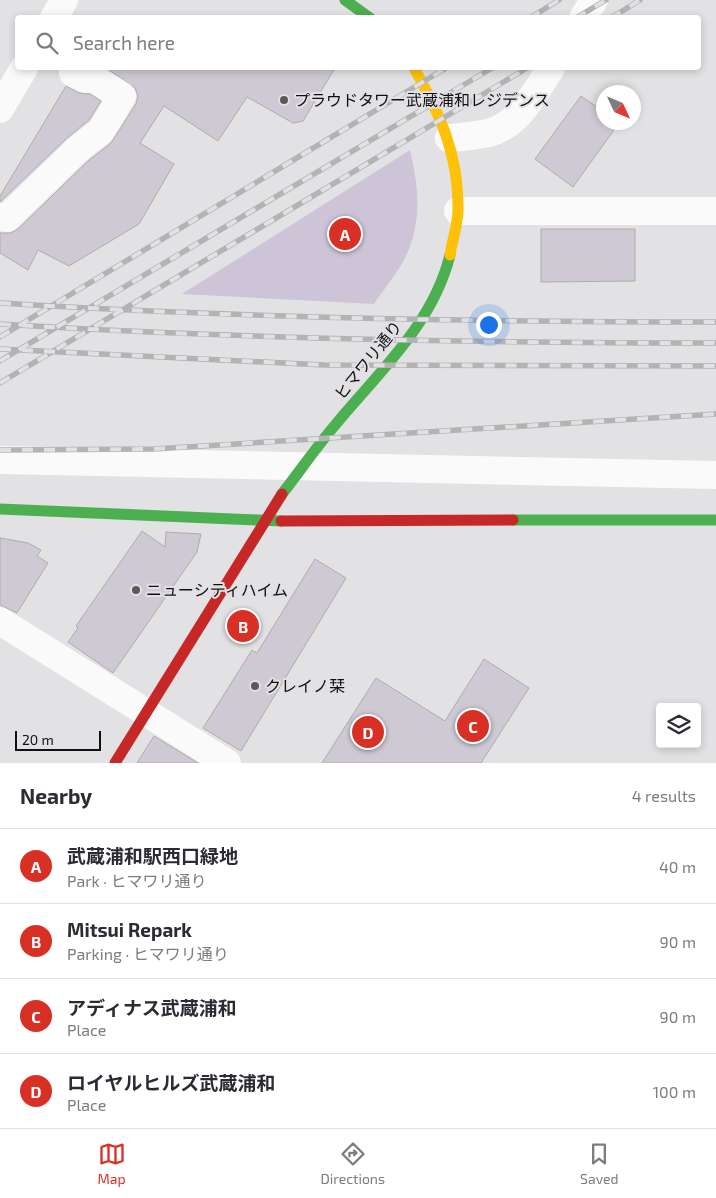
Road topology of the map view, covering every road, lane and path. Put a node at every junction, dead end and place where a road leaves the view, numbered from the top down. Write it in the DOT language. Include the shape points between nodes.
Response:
graph roads {
  1 [pos="64,0"];
  2 [pos="345,0"];
  3 [pos="594,0"];
  4 [pos="56,15"];
  5 [pos="366,15"];
  6 [pos="585,15"];
  7 [pos="23,70"];
  8 [pos="74,70"];
  9 [pos="415,70"];
  10 [pos="550,70"];
  11 [pos="0,109"];
  12 [pos="449,138"];
  13 [pos="458,211"];
  14 [pos="716,211"];
  15 [pos="0,217"];
  16 [pos="0,460"];
  17 [pos="305,467"];
  18 [pos="716,475"];
  19 [pos="0,509"];
  20 [pos="716,520"];
  21 [pos="264,521"];
  22 [pos="0,620"];
  23 [pos="145,713"];
  24 [pos="115,763"];
  25 [pos="227,763"];
  1 -- 4 [label="street"];
  2 -- 5 [label="street"];
  3 -- 6 [label="street"];
  7 -- 11 [label="street"];
  8 -- 15 [label="street" via="122,96 101,131 7,218"];
  9 -- 12 [label="street, ヒマワリ通り"];
  10 -- 12 [label="street" via="526,106 506,126 489,133"];
  12 -- 13 [label="street, ヒマワリ通り"];
  13 -- 14 [label="street"];
  13 -- 17 [label="street, ヒマワリ通り" via="449,258 430,303 404,347 334,425"];
  16 -- 17 [label="street"];
  17 -- 18 [label="street"];
  17 -- 21 [label="street, ヒマワリ通り"];
  19 -- 21 [label="street"];
  20 -- 21 [label="street"];
  21 -- 23 [label="street, ヒマワリ通り"];
  22 -- 23 [label="street"];
  23 -- 24 [label="street, ヒマワリ通り"];
  23 -- 25 [label="street"];
}
